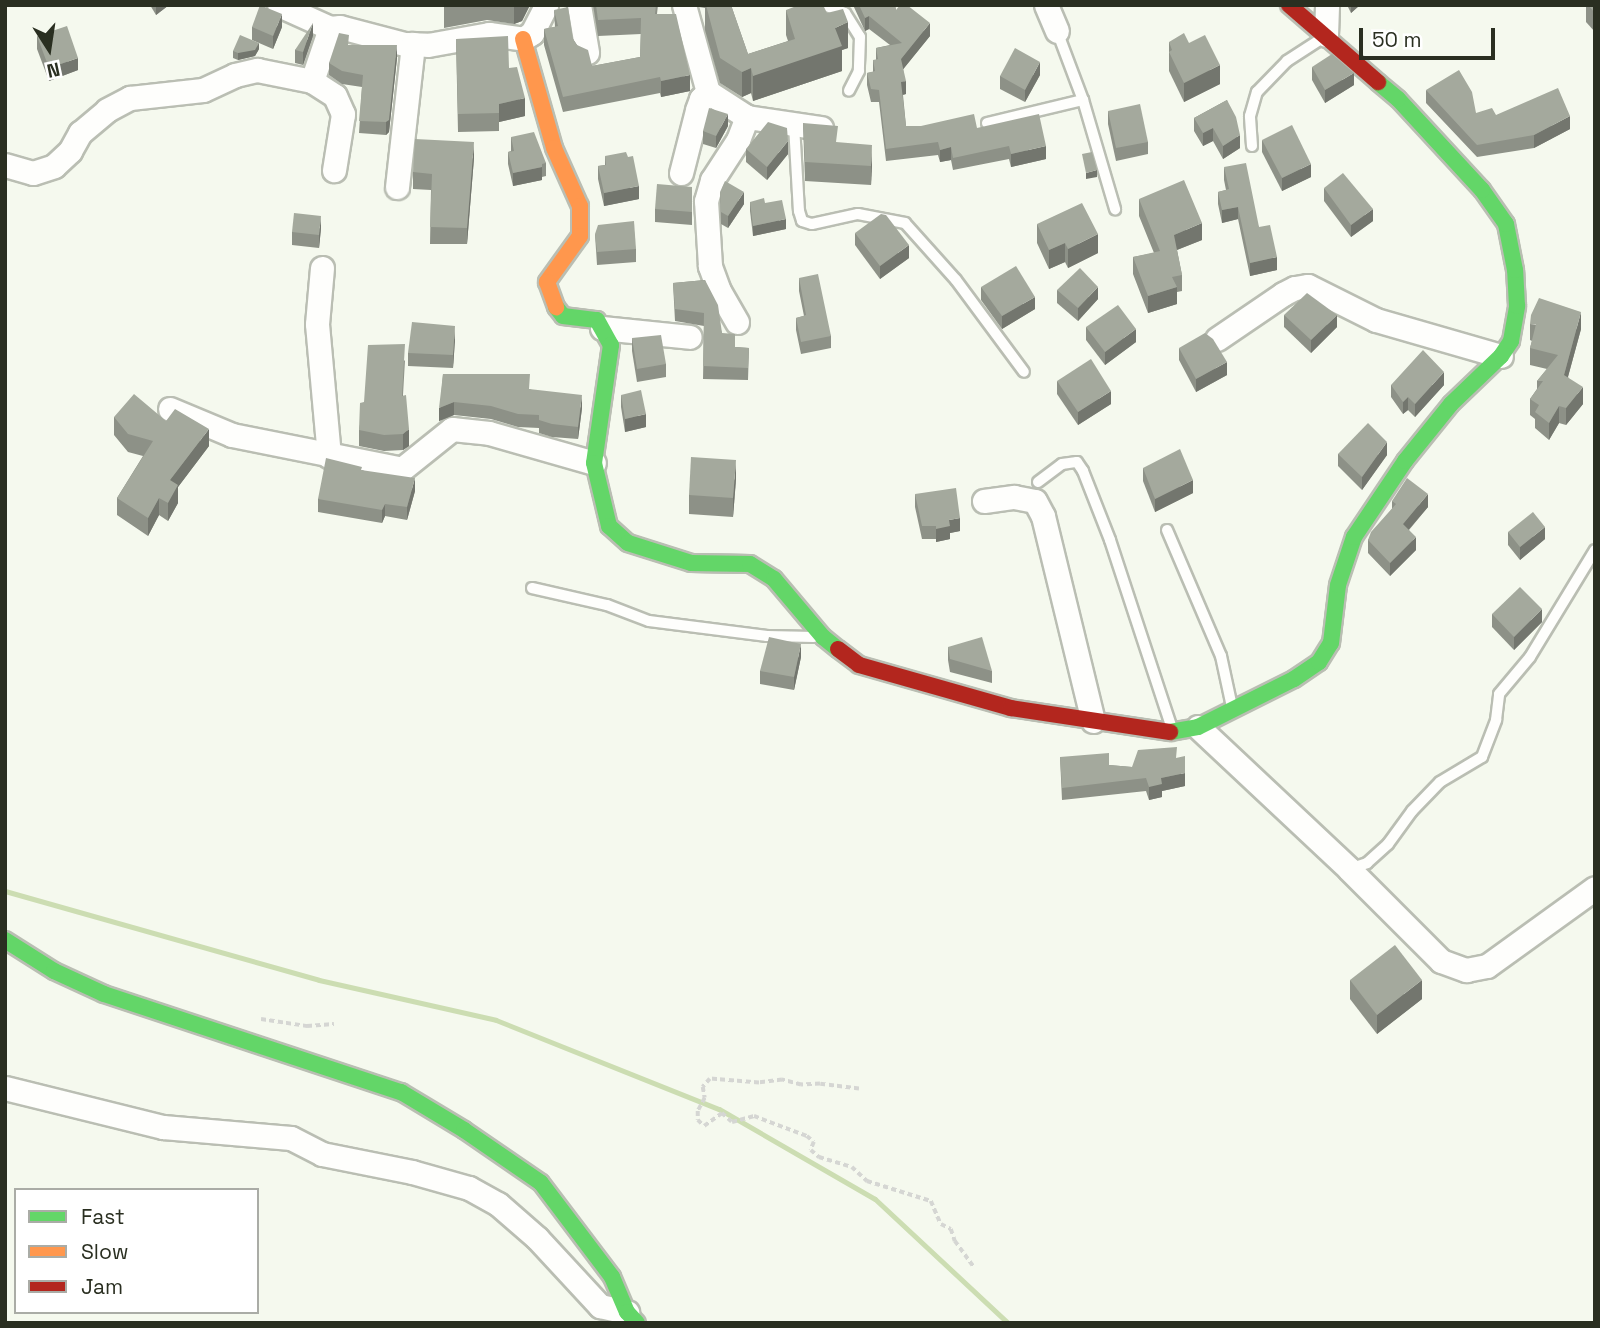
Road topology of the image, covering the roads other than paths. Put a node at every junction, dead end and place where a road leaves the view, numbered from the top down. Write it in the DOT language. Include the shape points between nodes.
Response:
graph roads {
  1 [pos="279,5"];
  2 [pos="546,5"];
  3 [pos="579,5"];
  4 [pos="684,5"];
  5 [pos="824,5"];
  6 [pos="1046,5"];
  7 [pos="1289,5"];
  8 [pos="1327,5"];
  9 [pos="330,28"];
  10 [pos="1057,31"];
  11 [pos="1326,35"];
  12 [pos="523,39"];
  13 [pos="413,44"];
  14 [pos="587,52"];
  15 [pos="312,81"];
  16 [pos="849,91"];
  17 [pos="708,92"];
  18 [pos="1083,100"];
  19 [pos="747,117"];
  20 [pos="987,123"];
  21 [pos="794,125"];
  22 [pos="821,128"];
  23 [pos="1252,146"];
  24 [pos="5,165"];
  25 [pos="334,170"];
  26 [pos="681,173"];
  27 [pos="397,187"];
  28 [pos="1115,209"];
  29 [pos="322,268"];
  30 [pos="737,322"];
  31 [pos="602,328"];
  32 [pos="690,337"];
  33 [pos="1217,340"];
  34 [pos="1502,356"];
  35 [pos="1024,372"];
  36 [pos="170,409"];
  37 [pos="329,456"];
  38 [pos="594,463"];
  39 [pos="1038,482"];
  40 [pos="984,501"];
  41 [pos="1167,530"];
  42 [pos="1595,550"];
  43 [pos="533,588"];
  44 [pos="823,637"];
  45 [pos="1233,709"];
  46 [pos="1093,721"];
  47 [pos="1198,727"];
  48 [pos="1173,732"];
  49 [pos="1349,869"];
  50 [pos="1595,888"];
  51 [pos="5,940"];
  52 [pos="5,1088"];
  53 [pos="632,1317"];
  1 -- 9 [label="street"];
  2 -- 12 [label="street" via="532,33"];
  3 -- 14 [label="street"];
  4 -- 17 [label="street"];
  5 -- 16 [label="lane" via="845,13 860,37 859,71"];
  6 -- 10 [label="street"];
  7 -- 11 [label="street"];
  8 -- 11 [label="street"];
  9 -- 13 [label="street"];
  9 -- 15 [label="street"];
  10 -- 18 [label="lane"];
  11 -- 23 [label="lane" via="1287,61 1257,92 1250,116"];
  11 -- 34 [label="street" via="1398,99 1482,190 1506,224 1516,270 1517,306 1511,341"];
  12 -- 13 [label="street" via="489,34"];
  12 -- 31 [label="street" via="554,148 582,218 580,236 547,282 552,302 563,316 597,320"];
  13 -- 27 [label="street"];
  15 -- 24 [label="street" via="277,72 245,71 203,90 130,98 80,133 54,166 33,173"];
  15 -- 25 [label="street" via="341,104"];
  17 -- 19 [label="street"];
  17 -- 26 [label="street" via="697,110"];
  18 -- 20 [label="lane"];
  18 -- 28 [label="lane"];
  19 -- 21 [label="street"];
  19 -- 30 [label="street" via="738,141 712,180 706,201 710,265"];
  21 -- 22 [label="street"];
  21 -- 35 [label="lane" via="802,221 812,224 870,214 905,223 956,281"];
  29 -- 37 [label="street" via="317,324"];
  31 -- 32 [label="street"];
  31 -- 38 [label="street" via="611,345"];
  33 -- 34 [label="street" via="1283,294 1308,286 1376,320"];
  34 -- 45 [label="street" via="1451,404 1405,461 1354,537 1338,585 1331,643 1319,662"];
  36 -- 37 [label="street" via="232,435"];
  37 -- 38 [label="street" via="402,469 452,429 489,433"];
  38 -- 44 [label="street" via="610,526 628,543 691,563 750,564 774,579"];
  39 -- 48 [label="lane" via="1062,464 1077,462 1083,471"];
  40 -- 46 [label="street" via="1014,497 1035,501 1043,516"];
  41 -- 45 [label="lane" via="1221,656"];
  42 -- 49 [label="lane" via="1531,657 1499,694 1496,720 1482,757 1440,782 1388,844 1367,863"];
  43 -- 44 [label="lane" via="607,605 649,621 767,636"];
  44 -- 46 [label="street" via="859,665 1011,708"];
  45 -- 47 [label="street"];
  46 -- 48 [label="street"];
  47 -- 48 [label="street"];
  47 -- 49 [label="street"];
  49 -- 50 [label="street" via="1441,961 1465,970 1487,966"];
  51 -- 53 [label="street" via="54,971 104,994 401,1092 541,1183 612,1277"];
  52 -- 53 [label="street" via="163,1127 291,1138 322,1154 469,1188 498,1204 537,1238 600,1306"];
}
